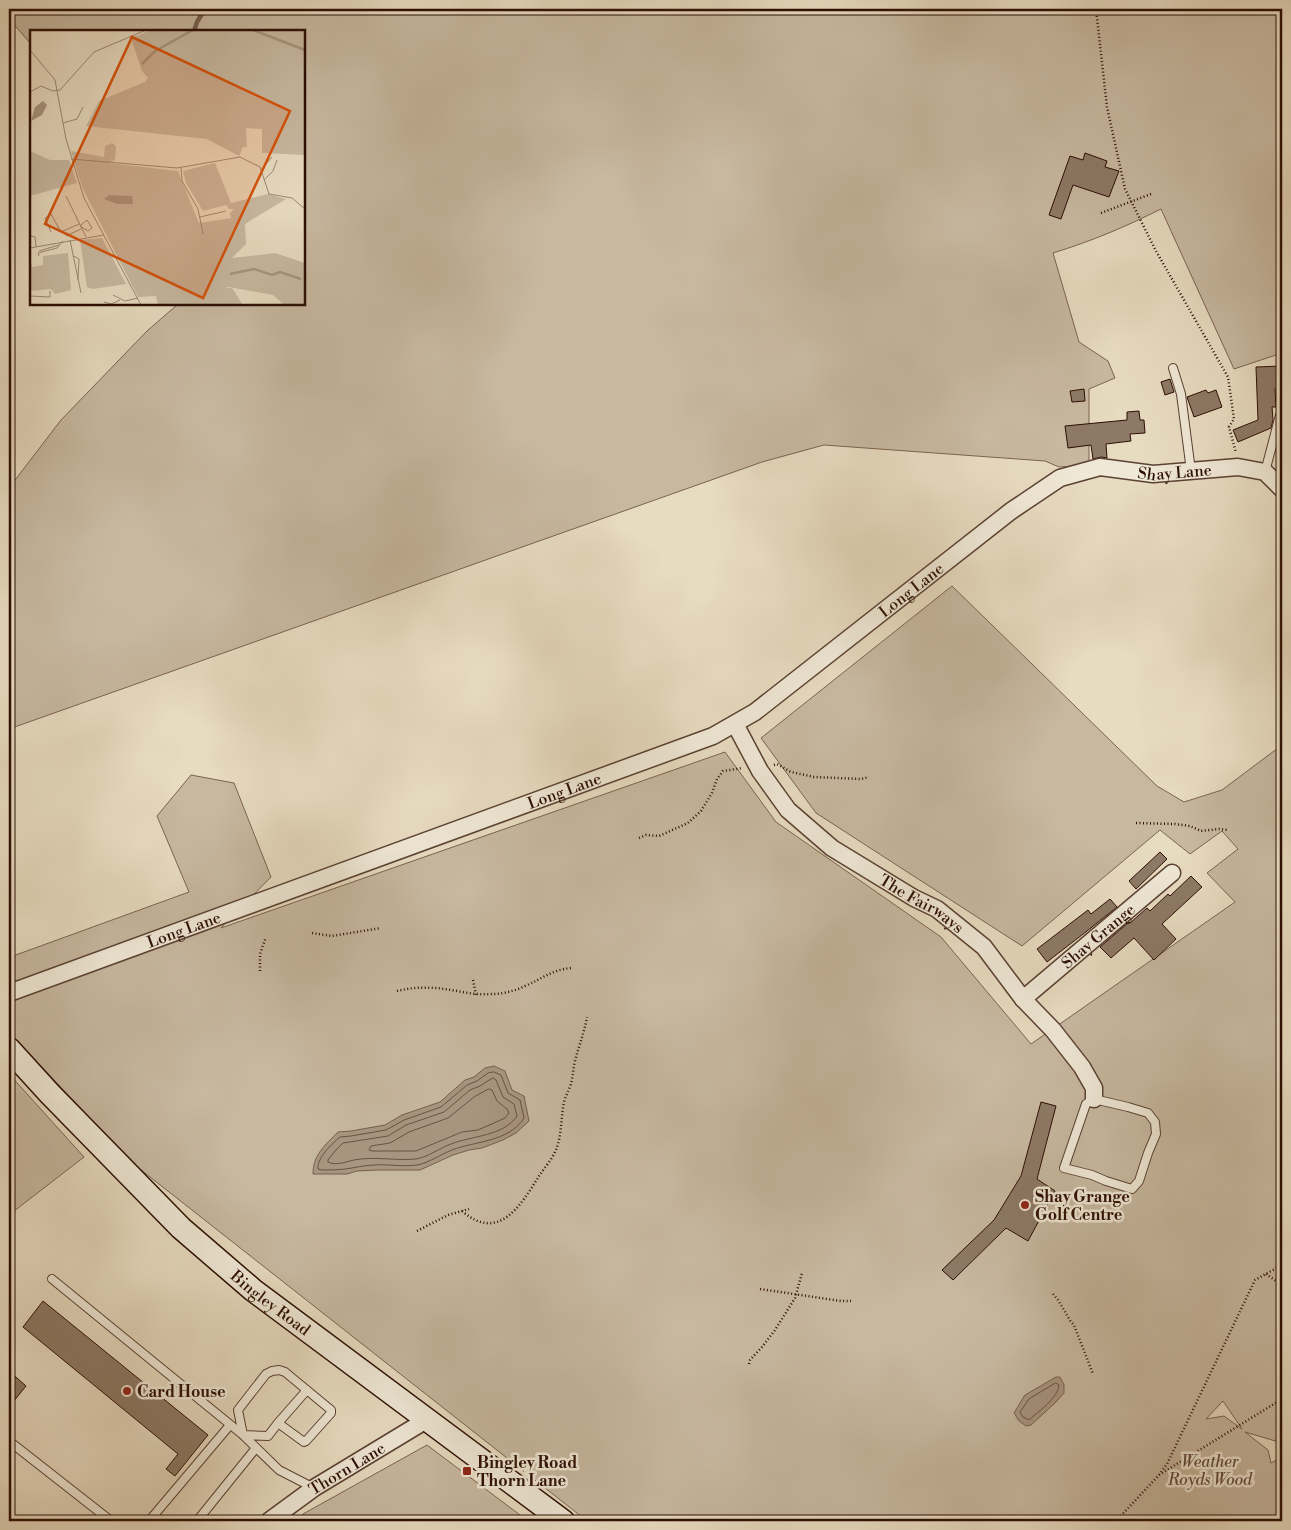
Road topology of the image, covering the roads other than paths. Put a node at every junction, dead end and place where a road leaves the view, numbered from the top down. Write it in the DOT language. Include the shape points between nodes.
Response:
graph roads {
  1 [pos="1173,368"];
  2 [pos="1280,416"];
  3 [pos="1191,471"];
  4 [pos="1265,472"];
  5 [pos="1060,478"];
  6 [pos="1281,486"];
  7 [pos="735,724"];
  8 [pos="1172,873"];
  9 [pos="9,992"];
  10 [pos="1023,998"];
  11 [pos="9,1049"];
  12 [pos="1094,1098"];
  13 [pos="52,1279"];
  14 [pos="307,1390"];
  15 [pos="428,1420"];
  16 [pos="278,1423"];
  17 [pos="230,1425"];
  18 [pos="243,1435"];
  19 [pos="9,1441"];
  20 [pos="256,1448"];
  21 [pos="314,1488"];
  22 [pos="111,1521"];
  23 [pos="149,1521"];
  24 [pos="197,1521"];
  25 [pos="269,1521"];
  26 [pos="563,1521"];
  1 -- 3 [label="lane" via="1181,394"];
  2 -- 4 [label="lane"];
  3 -- 4 [label="street, Shay Lane" via="1238,467"];
  3 -- 5 [label="street, Shay Lane" via="1153,474 1100,467"];
  4 -- 6 [label="street"];
  5 -- 7 [label="street, Long Lane" via="1010,510 755,712"];
  7 -- 9 [label="street, Long Lane" via="713,736"];
  7 -- 10 [label="street, The Fairways" via="760,771 788,810 832,848 944,914 984,947"];
  8 -- 10 [label="street, Shay Grange"];
  10 -- 12 [label="street, The Fairways" via="1082,1067 1094,1088"];
  11 -- 15 [label="main road, Bingley Road" via="181,1228 253,1290"];
  12 -- 12 [label="lane" via="1086,1104 1064,1168 1132,1189 1139,1181 1156,1134 1155,1122 1148,1114"];
  13 -- 17 [label="lane"];
  14 -- 16 [label="lane"];
  14 -- 16 [label="lane" via="331,1413 304,1442"];
  14 -- 18 [label="lane" via="285,1372 268,1373 238,1410"];
  15 -- 21 [label="street, Thorn Lane"];
  15 -- 26 [label="main road, Bingley Road"];
  16 -- 18 [label="lane" via="268,1436"];
  17 -- 18 [label="lane"];
  17 -- 23 [label="lane"];
  18 -- 20 [label="lane"];
  19 -- 22 [label="lane"];
  20 -- 21 [label="lane" via="279,1470"];
  20 -- 24 [label="lane"];
  21 -- 25 [label="street, Thorn Lane"];
}
